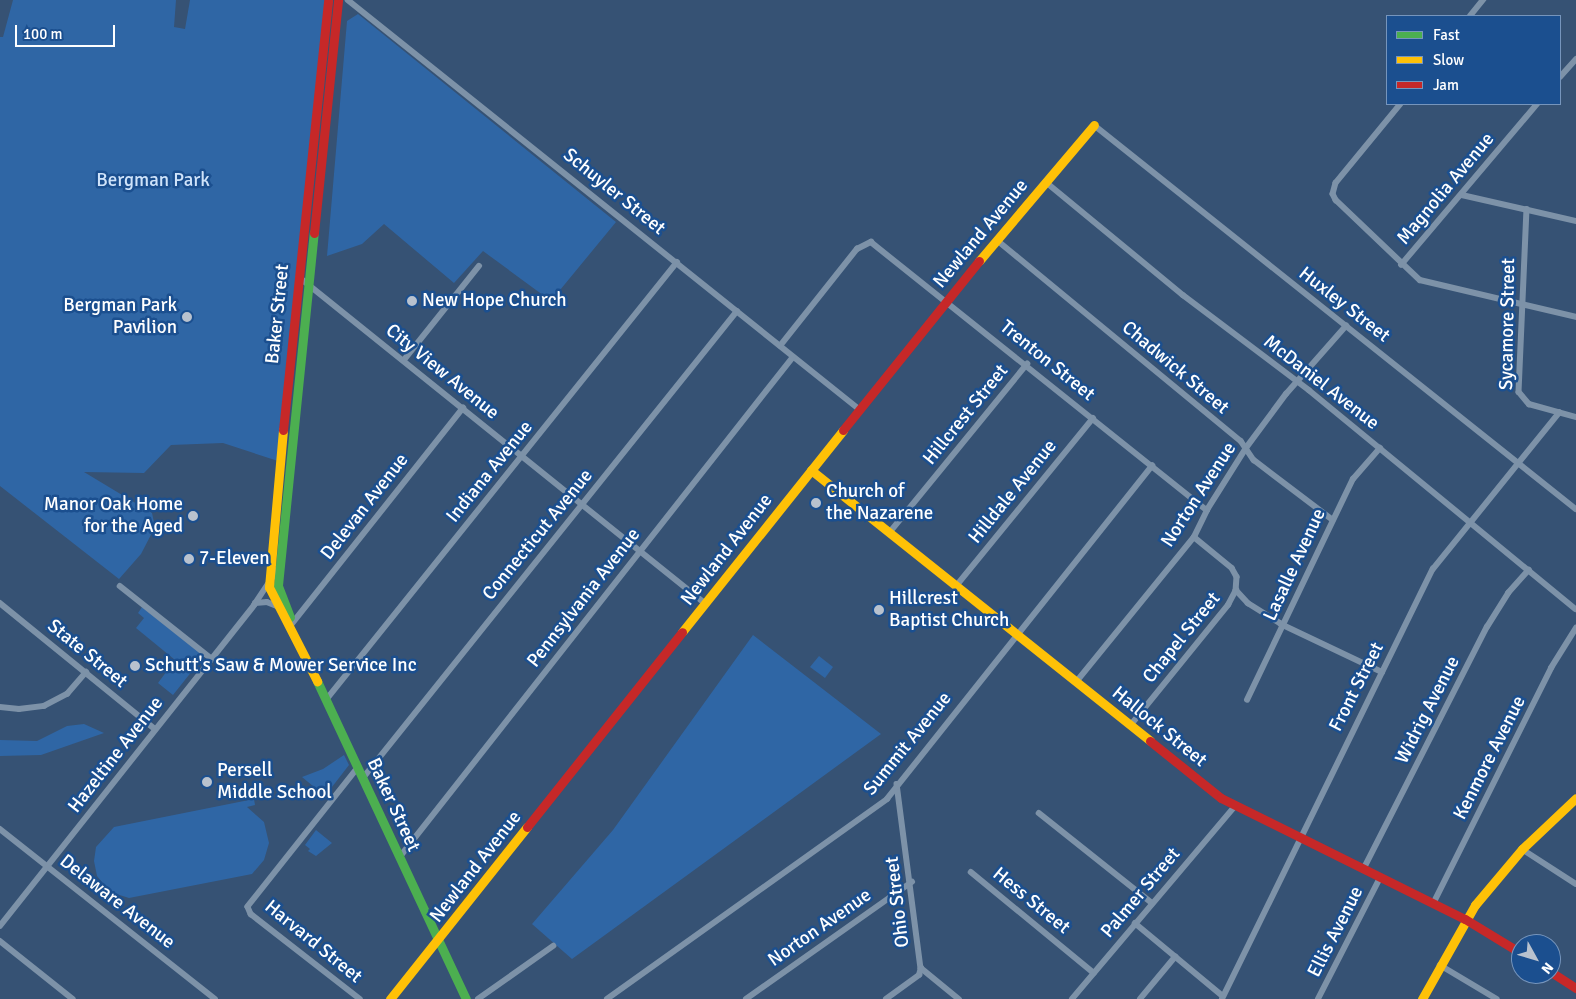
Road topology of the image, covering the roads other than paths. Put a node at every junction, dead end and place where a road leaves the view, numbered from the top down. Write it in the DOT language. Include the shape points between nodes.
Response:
graph roads {
  1 [pos="328,0"];
  2 [pos="338,0"];
  3 [pos="348,0"];
  4 [pos="1483,0"];
  5 [pos="1471,15"];
  6 [pos="1576,59"];
  7 [pos="1561,76"];
  8 [pos="1399,105"];
  9 [pos="1536,105"];
  10 [pos="1094,124"];
  11 [pos="1046,182"];
  12 [pos="1462,195"];
  13 [pos="1527,209"];
  14 [pos="1576,221"];
  15 [pos="997,240"];
  16 [pos="677,262"];
  17 [pos="1401,265"];
  18 [pos="479,266"];
  19 [pos="299,277"];
  20 [pos="309,285"];
  21 [pos="946,300"];
  22 [pos="1522,304"];
  23 [pos="737,311"];
  24 [pos="1576,317"];
  25 [pos="1346,326"];
  26 [pos="780,346"];
  27 [pos="792,357"];
  28 [pos="404,360"];
  29 [pos="1027,364"];
  30 [pos="1297,382"];
  31 [pos="463,408"];
  32 [pos="859,409"];
  33 [pos="1559,413"];
  34 [pos="1576,417"];
  35 [pos="1093,418"];
  36 [pos="1246,448"];
  37 [pos="1380,448"];
  38 [pos="522,456"];
  39 [pos="1519,462"];
  40 [pos="1152,466"];
  41 [pos="811,470"];
  42 [pos="582,504"];
  43 [pos="1576,509"];
  44 [pos="1206,510"];
  45 [pos="1333,520"];
  46 [pos="1470,521"];
  47 [pos="890,532"];
  48 [pos="1194,537"];
  49 [pos="640,551"];
  50 [pos="281,559"];
  51 [pos="1529,570"];
  52 [pos="269,584"];
  53 [pos="956,585"];
  54 [pos="120,586"];
  55 [pos="1236,590"];
  56 [pos="0,603"];
  57 [pos="255,603"];
  58 [pos="706,604"];
  59 [pos="279,608"];
  60 [pos="1576,609"];
  61 [pos="1281,624"];
  62 [pos="291,625"];
  63 [pos="1576,628"];
  64 [pos="1017,634"];
  65 [pos="211,658"];
  66 [pos="86,672"];
  67 [pos="1382,672"];
  68 [pos="1077,681"];
  69 [pos="326,700"];
  70 [pos="1247,700"];
  71 [pos="0,707"];
  72 [pos="1130,726"];
  73 [pos="155,730"];
  74 [pos="358,768"];
  75 [pos="363,778"];
  76 [pos="897,784"];
  77 [pos="1576,798"];
  78 [pos="1234,807"];
  79 [pos="1039,813"];
  80 [pos="0,829"];
  81 [pos="1300,839"];
  82 [pos="1522,849"];
  83 [pos="399,858"];
  84 [pos="47,866"];
  85 [pos="1363,870"];
  86 [pos="971,872"];
  87 [pos="1380,878"];
  88 [pos="912,882"];
  89 [pos="1576,884"];
  90 [pos="1152,903"];
  91 [pos="1433,904"];
  92 [pos="1465,919"];
  93 [pos="1135,924"];
  94 [pos="0,926"];
  95 [pos="438,940"];
  96 [pos="0,941"];
  97 [pos="553,946"];
  98 [pos="1511,948"];
  99 [pos="1175,957"];
  100 [pos="1440,965"];
  101 [pos="921,968"];
  102 [pos="1094,972"];
  103 [pos="1561,978"];
  104 [pos="1576,988"];
  105 [pos="1223,998"];
  106 [pos="73,999"];
  107 [pos="215,999"];
  108 [pos="360,999"];
  109 [pos="390,999"];
  110 [pos="466,999"];
  111 [pos="478,999"];
  112 [pos="607,999"];
  113 [pos="746,999"];
  114 [pos="886,999"];
  115 [pos="959,999"];
  116 [pos="1072,999"];
  117 [pos="1140,999"];
  118 [pos="1318,999"];
  119 [pos="1422,999"];
  120 [pos="1496,999"];
  1 -- 19 [label="street, Baker Street"];
  2 -- 20 [label="street, Baker Street"];
  3 -- 16 [label="street, Schuyler Street"];
  4 -- 5 [label="street"];
  6 -- 7 [label="street"];
  8 -- 17 [label="street" via="1333,189 1336,200"];
  9 -- 12 [label="street, Magnolia Avenue"];
  10 -- 11 [label="street, Newland Avenue"];
  10 -- 25 [label="street, Huxley Street"];
  11 -- 15 [label="street, Newland Avenue"];
  11 -- 30 [label="street, McDaniel Avenue" via="1197,307"];
  12 -- 13 [label="street"];
  12 -- 17 [label="street, Magnolia Avenue"];
  13 -- 14 [label="street"];
  13 -- 22 [label="street, Sycamore Street"];
  15 -- 21 [label="street, Newland Avenue"];
  15 -- 36 [label="street, Chadwick Street"];
  16 -- 23 [label="street, Schuyler Street"];
  16 -- 38 [label="street, Indiana Avenue"];
  17 -- 22 [label="street, Magnolia Avenue" via="1420,280 1432,284"];
  18 -- 28 [label="street"];
  19 -- 20 [label="street, City View Avenue"];
  19 -- 52 [label="street, Baker Street"];
  20 -- 28 [label="street, City View Avenue"];
  20 -- 50 [label="street, Baker Street"];
  21 -- 26 [label="street, Trenton Street" via="880,247 866,242 837,272"];
  21 -- 29 [label="street, Trenton Street"];
  21 -- 32 [label="street, Newland Avenue"];
  22 -- 24 [label="street, Magnolia Avenue"];
  22 -- 33 [label="street, Sycamore Street" via="1519,392 1529,404"];
  23 -- 26 [label="street, Schuyler Street"];
  23 -- 42 [label="street, Connecticut Avenue"];
  25 -- 30 [label="street, Norton Avenue"];
  25 -- 39 [label="street, Huxley Street"];
  26 -- 27 [label="street, Schuyler Street"];
  27 -- 32 [label="street, Schuyler Street"];
  27 -- 49 [label="street, Pennsylvania Avenue"];
  28 -- 31 [label="street, City View Avenue"];
  29 -- 35 [label="street, Trenton Street"];
  29 -- 47 [label="street, Hillcrest Street"];
  30 -- 36 [label="street, Norton Avenue"];
  30 -- 37 [label="street, McDaniel Avenue"];
  31 -- 38 [label="street, City View Avenue"];
  31 -- 62 [label="street, Delevan Avenue"];
  32 -- 41 [label="street, Newland Avenue"];
  33 -- 34 [label="street, Sycamore Street"];
  33 -- 39 [label="street, Front Street"];
  35 -- 40 [label="street, Trenton Street"];
  35 -- 53 [label="street, Hilldale Avenue"];
  36 -- 44 [label="street, Norton Avenue"];
  36 -- 45 [label="street, Chadwick Street" via="1254,460"];
  37 -- 45 [label="street, Lasalle Avenue" via="1354,479"];
  37 -- 46 [label="street, McDaniel Avenue"];
  38 -- 42 [label="street, City View Avenue"];
  38 -- 69 [label="street, Indiana Avenue"];
  39 -- 43 [label="street, Huxley Street"];
  39 -- 46 [label="street, Front Street"];
  40 -- 44 [label="street, Trenton Street"];
  40 -- 64 [label="street, Summit Avenue"];
  41 -- 47 [label="street, Hallock Street"];
  41 -- 58 [label="street, Newland Avenue"];
  42 -- 49 [label="street, City View Avenue"];
  42 -- 75 [label="street, Connecticut Avenue"];
  44 -- 48 [label="street, Norton Avenue"];
  45 -- 61 [label="street, Lasalle Avenue"];
  46 -- 51 [label="street, McDaniel Avenue"];
  46 -- 67 [label="street, Front Street" via="1433,569"];
  47 -- 53 [label="street, Hallock Street"];
  48 -- 55 [label="street" via="1234,571"];
  48 -- 68 [label="street, Norton Avenue"];
  49 -- 58 [label="street, City View Avenue"];
  49 -- 83 [label="street, Pennsylvania Avenue"];
  50 -- 52 [label="street, Hazeltine Avenue"];
  50 -- 62 [label="street, Baker Street" via="279,592"];
  51 -- 60 [label="street, McDaniel Avenue"];
  51 -- 85 [label="street, Widrig Avenue" via="1503,600 1487,627"];
  52 -- 57 [label="street, Hazeltine Avenue"];
  52 -- 59 [label="street, Baker Street" via="271,596"];
  53 -- 64 [label="street, Hallock Street"];
  54 -- 65 [label="street"];
  55 -- 61 [label="street" via="1248,603"];
  55 -- 72 [label="street, Chapel Street" via="1228,605"];
  56 -- 66 [label="street, State Street"];
  57 -- 59 [label="street" via="267,602"];
  57 -- 65 [label="street, Hazeltine Avenue"];
  58 -- 95 [label="street, Newland Avenue"];
  59 -- 62 [label="street, Baker Street"];
  61 -- 67 [label="street"];
  61 -- 70 [label="street, Lasalle Avenue"];
  62 -- 69 [label="street, Baker Street"];
  63 -- 91 [label="street, Kenmore Avenue" via="1551,668"];
  64 -- 68 [label="street, Hallock Street"];
  64 -- 76 [label="street, Summit Avenue"];
  65 -- 73 [label="street, Hazeltine Avenue"];
  66 -- 71 [label="street" via="66,694 44,706"];
  66 -- 73 [label="street, State Street"];
  67 -- 81 [label="street, Front Street"];
  68 -- 72 [label="street, Hallock Street"];
  69 -- 74 [label="street, Baker Street"];
  72 -- 78 [label="street, Hallock Street"];
  73 -- 84 [label="street, Hazeltine Avenue"];
  74 -- 75 [label="street, Baker Street"];
  74 -- 108 [label="street, Harvard Street" via="248,907 251,914"];
  75 -- 83 [label="street, Baker Street"];
  76 -- 88 [label="street, Ohio Street"];
  76 -- 112 [label="street, Summit Avenue" via="887,799 873,810"];
  77 -- 82 [label="street"];
  78 -- 81 [label="street, Hallock Street"];
  78 -- 90 [label="street, Palmer Street"];
  79 -- 90 [label="street"];
  80 -- 84 [label="street, Delaware Avenue"];
  81 -- 85 [label="street, Hallock Street"];
  81 -- 105 [label="street, Front Street"];
  82 -- 89 [label="street"];
  82 -- 92 [label="street"];
  83 -- 95 [label="street, Baker Street"];
  84 -- 94 [label="street, Hazeltine Avenue"];
  84 -- 107 [label="street, Delaware Avenue"];
  85 -- 87 [label="street, Hallock Street"];
  86 -- 102 [label="street, Hess Street"];
  87 -- 91 [label="street, Hallock Street"];
  87 -- 118 [label="street, Ellis Avenue"];
  88 -- 101 [label="street, Ohio Street"];
  88 -- 113 [label="street, Norton Avenue"];
  90 -- 93 [label="street, Palmer Street"];
  91 -- 92 [label="street, Hallock Street"];
  92 -- 98 [label="street, Hallock Street"];
  92 -- 100 [label="street"];
  93 -- 99 [label="street"];
  93 -- 102 [label="street, Palmer Street"];
  95 -- 109 [label="street, Newland Avenue"];
  95 -- 110 [label="street, Baker Street"];
  96 -- 106 [label="street"];
  97 -- 111 [label="street"];
  99 -- 105 [label="street"];
  99 -- 117 [label="street"];
  100 -- 119 [label="street"];
  100 -- 120 [label="street"];
  101 -- 114 [label="street" via="919,975"];
  101 -- 115 [label="street, Ohio Street"];
  102 -- 116 [label="street, Palmer Street"];
  103 -- 104 [label="street"];
}
